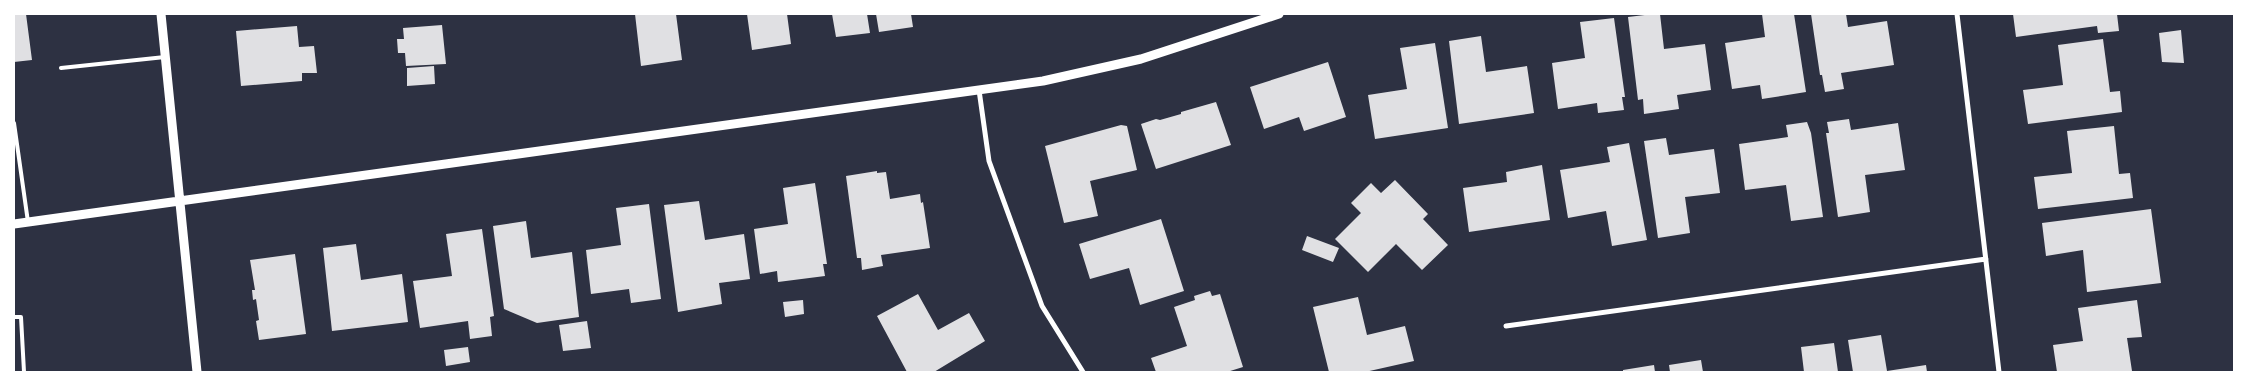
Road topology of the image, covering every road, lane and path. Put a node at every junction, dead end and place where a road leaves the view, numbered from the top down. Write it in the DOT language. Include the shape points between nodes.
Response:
graph roads {
  1 [pos="161,14"];
  2 [pos="1279,14"];
  3 [pos="1957,14"];
  4 [pos="165,57"];
  5 [pos="61,68"];
  6 [pos="979,90"];
  7 [pos="14,123"];
  8 [pos="180,202"];
  9 [pos="28,222"];
  10 [pos="14,224"];
  11 [pos="1986,259"];
  12 [pos="14,317"];
  13 [pos="1506,326"];
  14 [pos="24,372"];
  15 [pos="197,372"];
  16 [pos="1083,372"];
  17 [pos="2000,372"];
  1 -- 4 [label="street"];
  2 -- 6 [label="street" via="1141,59 1043,81"];
  3 -- 11 [label="street"];
  4 -- 5 [label="lane"];
  4 -- 8 [label="street"];
  6 -- 8 [label="street"];
  6 -- 16 [label="street" via="989,161 1038,297"];
  7 -- 9 [label="lane"];
  8 -- 9 [label="street"];
  8 -- 15 [label="street"];
  9 -- 10 [label="street"];
  11 -- 13 [label="street"];
  11 -- 17 [label="street"];
  12 -- 14 [label="lane" via="21,317"];
}
